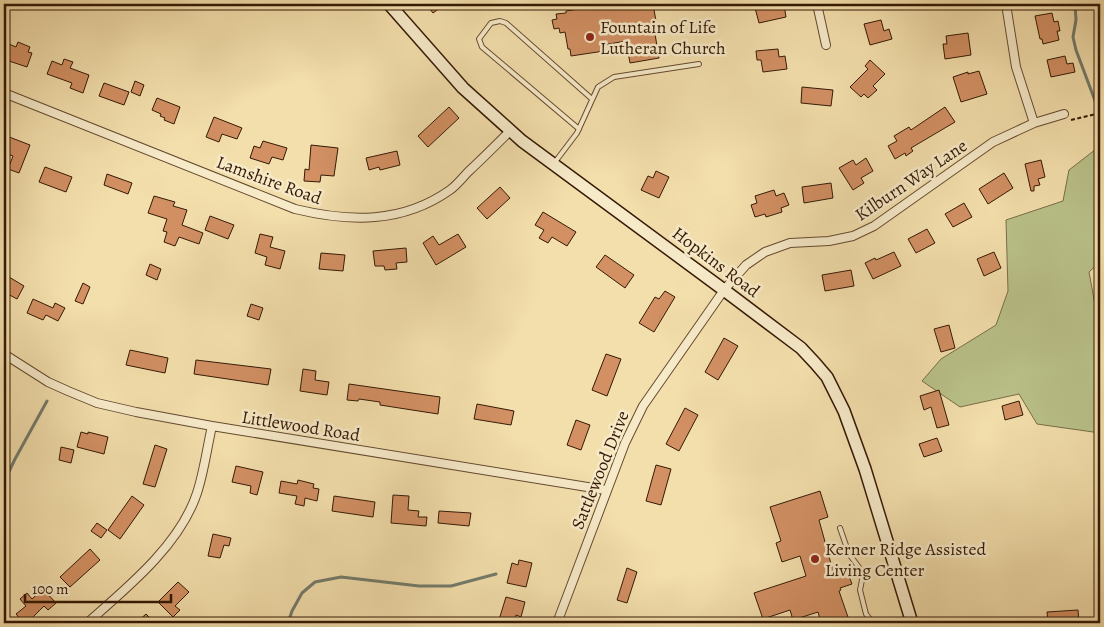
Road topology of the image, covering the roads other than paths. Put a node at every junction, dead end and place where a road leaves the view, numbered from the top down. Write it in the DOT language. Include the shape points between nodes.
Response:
graph roads {
  1 [pos="389,4"];
  2 [pos="817,4"];
  3 [pos="1006,4"];
  4 [pos="826,45"];
  5 [pos="699,64"];
  6 [pos="4,93"];
  7 [pos="592,99"];
  8 [pos="1064,114"];
  9 [pos="1034,123"];
  10 [pos="579,128"];
  11 [pos="510,131"];
  12 [pos="553,164"];
  13 [pos="724,290"];
  14 [pos="4,354"];
  15 [pos="212,426"];
  16 [pos="606,490"];
  17 [pos="840,528"];
  18 [pos="87,623"];
  19 [pos="557,623"];
  20 [pos="873,623"];
  21 [pos="912,623"];
  1 -- 11 [label="main road, Hopkins Road" via="463,88"];
  2 -- 4 [label="street"];
  3 -- 9 [label="street" via="1016,68"];
  5 -- 7 [label="lane" via="614,77 598,87"];
  6 -- 11 [label="street, Lamshire Road" via="295,209 343,218 388,216 429,202 450,190"];
  7 -- 10 [label="lane"];
  7 -- 10 [label="lane" via="506,22 491,23 479,39 482,47"];
  8 -- 9 [label="street, Kilburn Way Lane"];
  9 -- 13 [label="street, Kilburn Way Lane" via="993,142 874,226 829,242 790,243 765,252 746,265"];
  10 -- 12 [label="lane"];
  11 -- 12 [label="main road, Hopkins Road"];
  12 -- 13 [label="main road, Hopkins Road"];
  13 -- 16 [label="street, Sattlewood Drive" via="643,406"];
  13 -- 21 [label="main road, Hopkins Road" via="801,348 836,393 865,469"];
  14 -- 15 [label="street, Littlewood Road" via="48,382 97,403"];
  15 -- 16 [label="street, Littlewood Road"];
  15 -- 18 [label="street" via="197,494 186,519 165,548 125,590"];
  16 -- 19 [label="street, Sattlewood Drive"];
  17 -- 20 [label="lane" via="849,554 861,570 860,590 866,614"];
}
